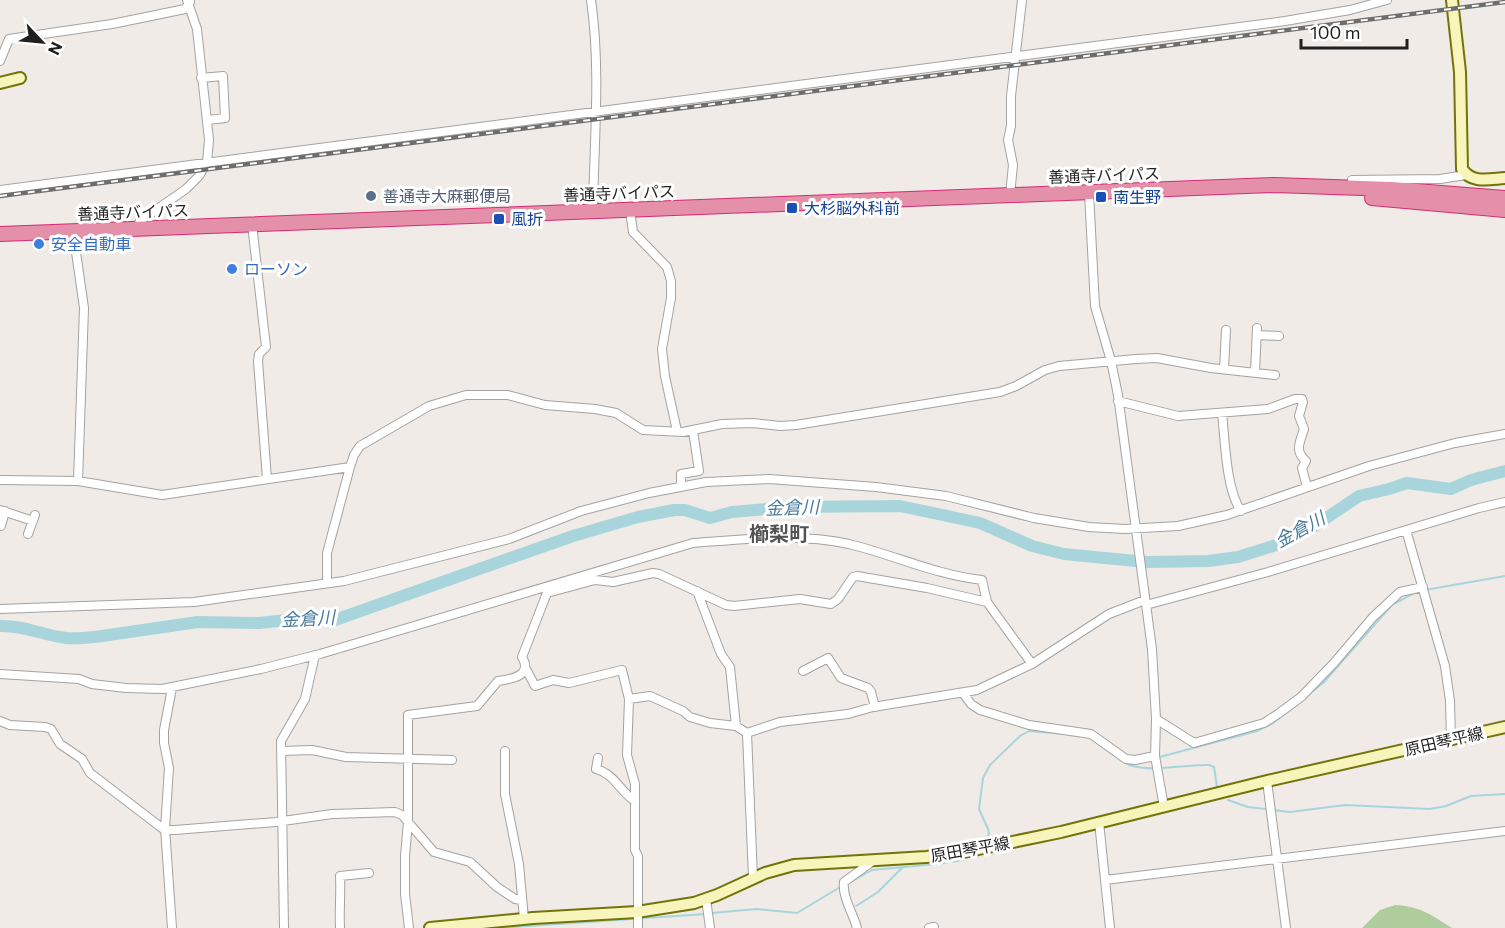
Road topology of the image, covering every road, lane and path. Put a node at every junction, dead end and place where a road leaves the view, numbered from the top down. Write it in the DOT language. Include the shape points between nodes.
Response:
graph roads {
  1 [pos="591,0"];
  2 [pos="1022,0"];
  3 [pos="1387,0"];
  4 [pos="1452,0"];
  5 [pos="189,2"];
  6 [pos="1015,57"];
  7 [pos="0,61"];
  8 [pos="20,78"];
  9 [pos="201,78"];
  10 [pos="0,83"];
  11 [pos="596,111"];
  12 [pos="208,120"];
  13 [pos="207,162"];
  14 [pos="1466,176"];
  15 [pos="1505,178"];
  16 [pos="1352,180"];
  17 [pos="1239,186"];
  18 [pos="0,190"];
  19 [pos="1089,193"];
  20 [pos="1010,195"];
  21 [pos="1505,198"];
  22 [pos="630,210"];
  23 [pos="1505,210"];
  24 [pos="592,211"];
  25 [pos="252,224"];
  26 [pos="136,229"];
  27 [pos="73,231"];
  28 [pos="0,234"];
  29 [pos="1226,330"];
  30 [pos="1279,336"];
  31 [pos="1111,361"];
  32 [pos="1224,369"];
  33 [pos="1255,372"];
  34 [pos="1275,375"];
  35 [pos="1118,401"];
  36 [pos="1221,413"];
  37 [pos="677,431"];
  38 [pos="693,431"];
  39 [pos="1505,434"];
  40 [pos="350,467"];
  41 [pos="267,479"];
  42 [pos="0,480"];
  43 [pos="78,481"];
  44 [pos="681,486"];
  45 [pos="1307,487"];
  46 [pos="1505,502"];
  47 [pos="3,511"];
  48 [pos="1241,511"];
  49 [pos="1,526"];
  50 [pos="1135,528"];
  51 [pos="1406,530"];
  52 [pos="28,534"];
  53 [pos="594,577"];
  54 [pos="327,582"];
  55 [pos="1424,590"];
  56 [pos="697,591"];
  57 [pos="987,602"];
  58 [pos="1145,603"];
  59 [pos="0,609"];
  60 [pos="315,655"];
  61 [pos="1032,664"];
  62 [pos="526,669"];
  63 [pos="803,671"];
  64 [pos="0,674"];
  65 [pos="172,688"];
  66 [pos="963,693"];
  67 [pos="629,699"];
  68 [pos="875,707"];
  69 [pos="1156,719"];
  70 [pos="0,722"];
  71 [pos="736,726"];
  72 [pos="1505,727"];
  73 [pos="747,733"];
  74 [pos="1451,740"];
  75 [pos="281,751"];
  76 [pos="505,751"];
  77 [pos="598,758"];
  78 [pos="407,759"];
  79 [pos="452,760"];
  80 [pos="1156,762"];
  81 [pos="1267,781"];
  82 [pos="635,801"];
  83 [pos="1164,807"];
  84 [pos="282,821"];
  85 [pos="408,822"];
  86 [pos="1099,822"];
  87 [pos="165,828"];
  88 [pos="1505,831"];
  89 [pos="1278,860"];
  90 [pos="873,861"];
  91 [pos="369,873"];
  92 [pos="753,878"];
  93 [pos="1105,880"];
  94 [pos="706,899"];
  95 [pos="522,900"];
  96 [pos="524,919"];
  97 [pos="638,920"];
  98 [pos="550,921"];
  99 [pos="496,925"];
  100 [pos="172,928"];
  101 [pos="284,928"];
  102 [pos="340,928"];
  103 [pos="409,928"];
  104 [pos="430,928"];
  105 [pos="710,928"];
  106 [pos="857,928"];
  107 [pos="1110,928"];
  108 [pos="1287,928"];
  1 -- 11 [label="street"];
  2 -- 6 [label="street"];
  3 -- 6 [label="street" via="1323,16"];
  4 -- 14 [label="main road" via="1460,79 1461,166"];
  5 -- 7 [label="street" via="185,9 9,39"];
  5 -- 9 [label="street"];
  6 -- 11 [label="street"];
  6 -- 20 [label="street" via="1008,140 1013,165"];
  8 -- 10 [label="main road"];
  9 -- 12 [label="street"];
  9 -- 12 [label="street" via="223,76 225,118"];
  11 -- 13 [label="street"];
  11 -- 24 [label="street"];
  12 -- 13 [label="street"];
  13 -- 18 [label="street"];
  13 -- 26 [label="street" via="195,180 140,221"];
  14 -- 15 [label="main road" via="1478,180"];
  14 -- 16 [label="street"];
  17 -- 19 [label="highway, 善通寺バイパス"];
  17 -- 21 [label="highway, 善通寺バイパス" via="1369,188"];
  17 -- 23 [label="highway, 善通寺バイパス"];
  19 -- 20 [label="highway, 善通寺バイパス"];
  19 -- 31 [label="street" via="1095,306"];
  20 -- 22 [label="highway, 善通寺バイパス"];
  22 -- 24 [label="highway, 善通寺バイパス"];
  22 -- 37 [label="street" via="633,232 667,267 671,281 662,349"];
  24 -- 25 [label="highway, 善通寺バイパス"];
  25 -- 26 [label="highway, 善通寺バイパス"];
  25 -- 41 [label="street" via="266,347 258,361"];
  26 -- 27 [label="highway, 善通寺バイパス"];
  27 -- 28 [label="highway, 善通寺バイパス"];
  27 -- 43 [label="street" via="84,308"];
  29 -- 32 [label="street"];
  30 -- 33 [label="street" via="1257,331"];
  31 -- 32 [label="street" via="1157,358"];
  31 -- 35 [label="street"];
  31 -- 38 [label="street" via="1059,366 1000,392 840,419 796,425 722,424"];
  32 -- 33 [label="street"];
  33 -- 34 [label="street"];
  35 -- 36 [label="street" via="1178,416"];
  35 -- 50 [label="street"];
  36 -- 45 [label="street" via="1268,409 1302,399 1299,416 1304,429 1298,446 1306,461 1302,468"];
  36 -- 48 [label="street" via="1232,490"];
  37 -- 38 [label="street"];
  37 -- 40 [label="street" via="643,430 616,413 595,408 545,405 508,395 466,395 429,406 368,440 354,455"];
  38 -- 44 [label="street" via="699,471 681,474"];
  39 -- 45 [label="street" via="1386,461"];
  40 -- 41 [label="street"];
  40 -- 54 [label="street" via="327,553"];
  41 -- 43 [label="street" via="162,495"];
  42 -- 43 [label="street"];
  44 -- 50 [label="street" via="769,479 876,487 946,496 1043,520"];
  44 -- 59 [label="street" via="580,511 509,539 344,581 194,602"];
  45 -- 48 [label="street"];
  46 -- 51 [label="street"];
  47 -- 49 [label="street"];
  47 -- 52 [label="street" via="34,518"];
  48 -- 50 [label="street" via="1178,526"];
  50 -- 58 [label="street"];
  51 -- 55 [label="street"];
  51 -- 58 [label="street" via="1268,572"];
  53 -- 56 [label="street" via="613,582 653,573"];
  53 -- 57 [label="street" via="693,543 795,538 850,544 951,575 982,580"];
  53 -- 60 [label="street"];
  53 -- 62 [label="street" via="547,594 522,657"];
  55 -- 69 [label="street" via="1400,592 1373,616 1301,697 1264,723 1194,743"];
  55 -- 74 [label="street" via="1445,666"];
  56 -- 57 [label="street" via="734,606 800,599 831,604 857,576"];
  56 -- 71 [label="street" via="721,654 730,667"];
  57 -- 61 [label="street"];
  58 -- 61 [label="street" via="1109,614"];
  58 -- 69 [label="street"];
  60 -- 65 [label="street"];
  60 -- 75 [label="street" via="305,699 283,735"];
  61 -- 66 [label="street"];
  62 -- 67 [label="street" via="535,686 553,680 569,683 622,670"];
  62 -- 78 [label="street" via="512,680 498,681 477,706 408,715"];
  63 -- 68 [label="street" via="828,657 841,678 868,688"];
  64 -- 65 [label="street" via="79,679 126,688"];
  65 -- 87 [label="street" via="164,730 169,768"];
  66 -- 68 [label="street"];
  66 -- 80 [label="street" via="980,710 1029,725 1091,734 1126,759"];
  67 -- 71 [label="street" via="650,696 690,717"];
  67 -- 82 [label="street" via="627,755"];
  68 -- 73 [label="street" via="780,722"];
  69 -- 80 [label="street"];
  70 -- 87 [label="street" via="51,729 60,744 82,759 90,773"];
  71 -- 73 [label="street"];
  72 -- 74 [label="main road, 原田琴平線"];
  73 -- 92 [label="street"];
  74 -- 81 [label="main road, 原田琴平線"];
  75 -- 78 [label="street"];
  75 -- 84 [label="street"];
  76 -- 95 [label="street" via="505,794"];
  77 -- 82 [label="street" via="596,769 608,773"];
  78 -- 79 [label="street"];
  78 -- 85 [label="street"];
  80 -- 83 [label="street"];
  81 -- 83 [label="main road, 原田琴平線"];
  81 -- 89 [label="street"];
  82 -- 97 [label="street"];
  83 -- 86 [label="main road, 原田琴平線"];
  84 -- 85 [label="street" via="383,811 402,815"];
  84 -- 87 [label="street"];
  84 -- 101 [label="street"];
  85 -- 95 [label="street" via="434,852 470,862 506,893"];
  85 -- 103 [label="street" via="405,894"];
  86 -- 90 [label="main road, 原田琴平線" via="958,854"];
  86 -- 93 [label="street"];
  87 -- 100 [label="street"];
  88 -- 89 [label="street"];
  89 -- 93 [label="street"];
  89 -- 108 [label="street"];
  90 -- 92 [label="main road, 原田琴平線" via="794,865"];
  90 -- 106 [label="street" via="843,886"];
  91 -- 102 [label="street" via="340,876"];
  92 -- 94 [label="main road, 原田琴平線"];
  93 -- 107 [label="street"];
  94 -- 97 [label="main road, 原田琴平線"];
  94 -- 105 [label="street"];
  95 -- 96 [label="street"];
  96 -- 98 [label="main road, 原田琴平線"];
  96 -- 99 [label="main road, 原田琴平線"];
  97 -- 98 [label="main road, 原田琴平線"];
  99 -- 104 [label="main road, 原田琴平線"];
}
